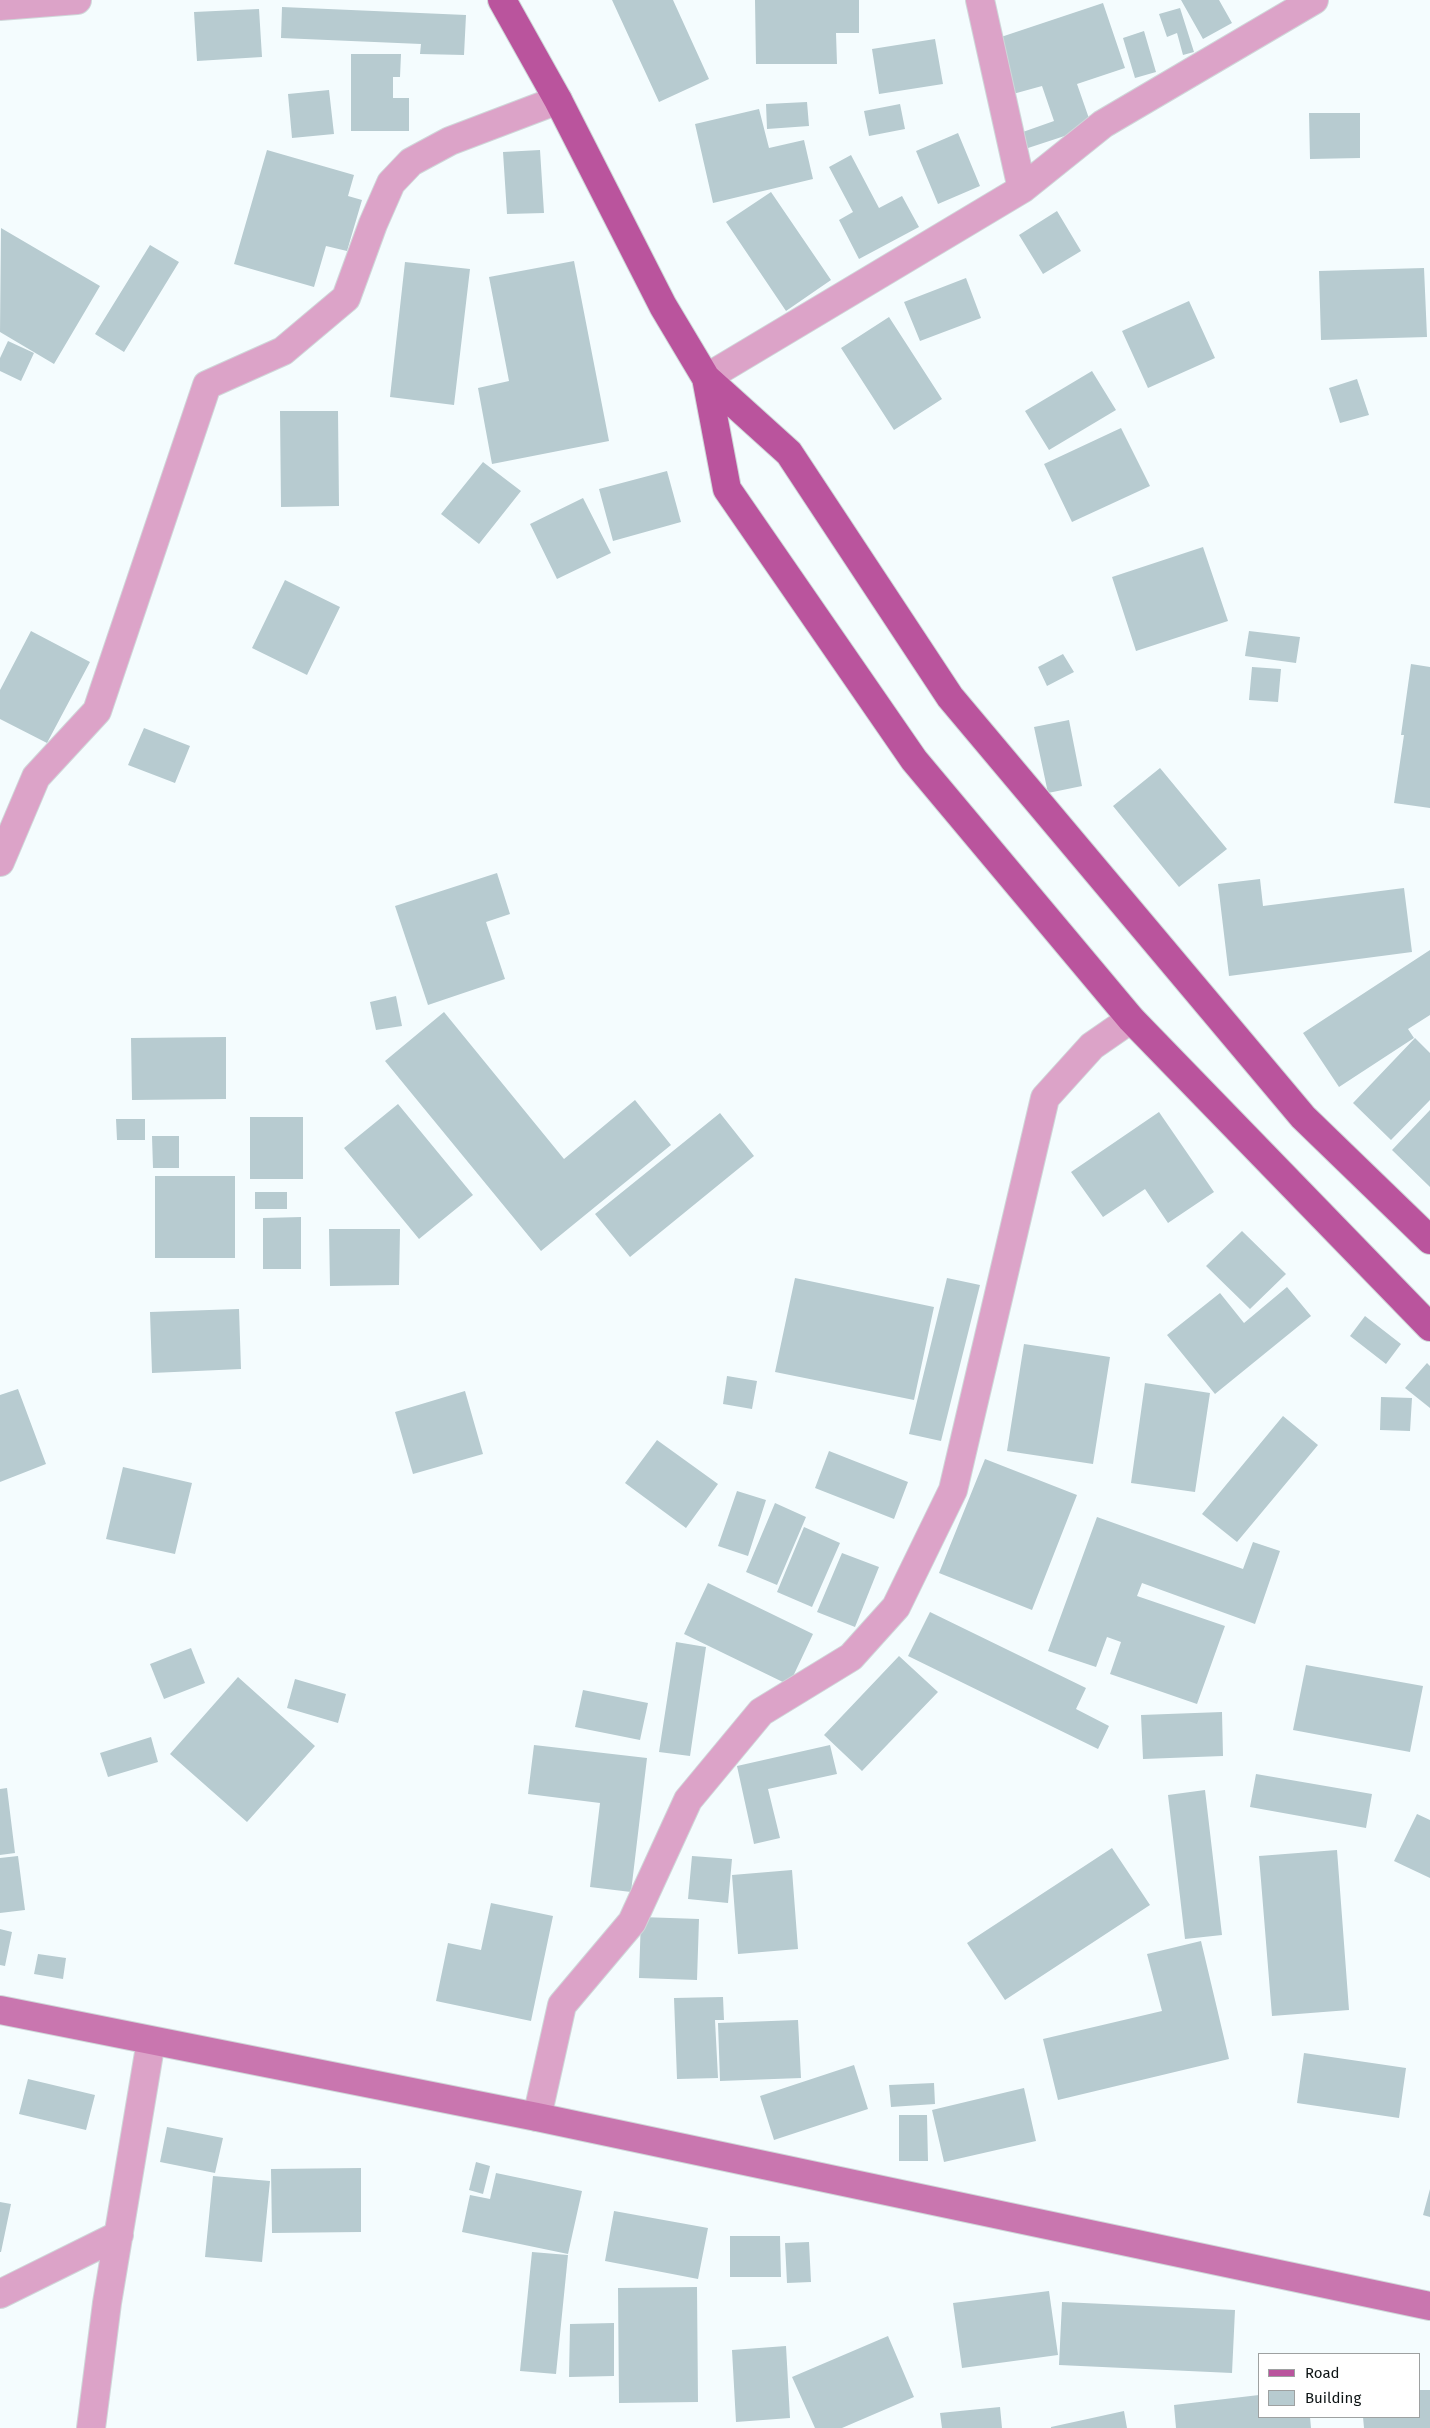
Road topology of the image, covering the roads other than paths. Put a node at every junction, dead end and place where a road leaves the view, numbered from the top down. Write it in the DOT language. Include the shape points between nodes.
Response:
graph roads {
  1 [pos="77,0"];
  2 [pos="502,0"];
  3 [pos="980,0"];
  4 [pos="1314,0"];
  5 [pos="0,6"];
  6 [pos="558,100"];
  7 [pos="1022,189"];
  8 [pos="706,378"];
  9 [pos="7,830"];
  10 [pos="0,862"];
  11 [pos="1131,1019"];
  12 [pos="1430,1240"];
  13 [pos="1430,1327"];
  14 [pos="0,2010"];
  15 [pos="151,2041"];
  16 [pos="536,2117"];
  17 [pos="119,2235"];
  18 [pos="0,2294"];
  19 [pos="1430,2306"];
  20 [pos="91,2428"];
  1 -- 5 [label="street"];
  2 -- 6 [label="main road"];
  3 -- 7 [label="street"];
  4 -- 7 [label="street" via="1103,124"];
  6 -- 8 [label="main road" via="663,306"];
  6 -- 9 [label="street" via="450,141 412,162 391,183 346,298 283,351 207,385 97,712 36,777"];
  7 -- 8 [label="street"];
  8 -- 11 [label="main road" via="727,489 914,760"];
  8 -- 12 [label="main road" via="789,453 950,697 1304,1117"];
  9 -- 10 [label="street"];
  11 -- 13 [label="main road"];
  11 -- 16 [label="street" via="1092,1046 1045,1098 952,1490 896,1607 851,1657 761,1712 688,1800 632,1922 562,2005"];
  14 -- 15 [label="main road"];
  15 -- 16 [label="main road"];
  15 -- 17 [label="street"];
  16 -- 19 [label="main road"];
  17 -- 18 [label="street"];
  17 -- 20 [label="street"];
}
